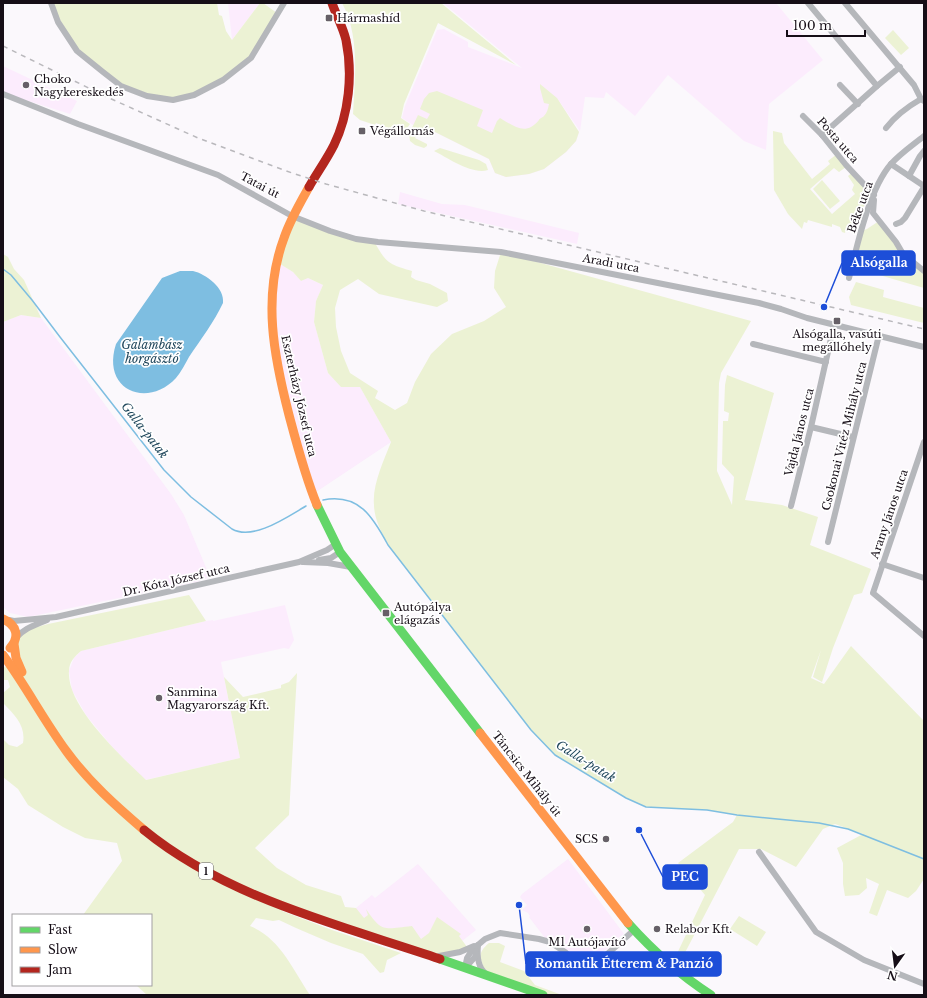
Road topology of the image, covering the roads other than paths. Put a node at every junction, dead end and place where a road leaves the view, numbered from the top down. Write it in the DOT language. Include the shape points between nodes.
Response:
graph roads {
  1 [pos="51,3"];
  2 [pos="284,3"];
  3 [pos="332,3"];
  4 [pos="808,3"];
  5 [pos="845,3"];
  6 [pos="900,67"];
  7 [pos="840,85"];
  8 [pos="877,86"];
  9 [pos="3,94"];
  10 [pos="923,100"];
  11 [pos="858,104"];
  12 [pos="803,116"];
  13 [pos="886,128"];
  14 [pos="822,135"];
  15 [pos="924,136"];
  16 [pos="924,152"];
  17 [pos="891,164"];
  18 [pos="908,176"];
  19 [pos="924,186"];
  20 [pos="874,195"];
  21 [pos="292,216"];
  22 [pos="896,224"];
  23 [pos="924,271"];
  24 [pos="849,278"];
  25 [pos="834,325"];
  26 [pos="880,335"];
  27 [pos="753,344"];
  28 [pos="924,347"];
  29 [pos="826,362"];
  30 [pos="811,426"];
  31 [pos="853,437"];
  32 [pos="924,442"];
  33 [pos="922,452"];
  34 [pos="791,506"];
  35 [pos="828,542"];
  36 [pos="338,548"];
  37 [pos="299,562"];
  38 [pos="311,562"];
  39 [pos="882,564"];
  40 [pos="351,567"];
  41 [pos="924,578"];
  42 [pos="56,617"];
  43 [pos="5,619"];
  44 [pos="924,636"];
  45 [pos="15,641"];
  46 [pos="3,651"];
  47 [pos="3,655"];
  48 [pos="38,706"];
  49 [pos="759,852"];
  50 [pos="634,930"];
  51 [pos="478,945"];
  52 [pos="429,956"];
  53 [pos="465,968"];
  54 [pos="490,977"];
  55 [pos="924,984"];
  56 [pos="543,995"];
  57 [pos="711,995"];
  1 -- 2 [label="street" via="58,22 77,51 103,72 121,86 147,96 173,100 194,95 223,80 251,58"];
  3 -- 21 [label="street" via="346,39 349,92 337,139"];
  4 -- 8 [label="street"];
  5 -- 6 [label="street"];
  6 -- 8 [label="street"];
  6 -- 10 [label="street"];
  7 -- 11 [label="street"];
  8 -- 11 [label="street"];
  9 -- 21 [label="street, Tatai út" via="218,175"];
  10 -- 13 [label="street" via="908,106"];
  11 -- 14 [label="street"];
  12 -- 14 [label="street, Posta utca"];
  14 -- 20 [label="street, Posta utca"];
  15 -- 17 [label="street, Béke utca"];
  16 -- 18 [label="street"];
  17 -- 18 [label="street"];
  17 -- 20 [label="street, Béke utca"];
  18 -- 19 [label="street"];
  19 -- 22 [label="street" via="905,218"];
  20 -- 23 [label="street" via="873,213 896,242 902,254"];
  20 -- 24 [label="street, Béke utca"];
  21 -- 25 [label="street, Aradi utca" via="356,238 501,252 758,304"];
  21 -- 36 [label="street, Eszterházy József utca" via="275,272 271,328 300,456 317,504"];
  25 -- 26 [label="street, Aradi utca"];
  25 -- 29 [label="street, Vajda János utca"];
  26 -- 28 [label="street, Aradi utca"];
  26 -- 31 [label="street, Csokonai Vitéz Mihály utca"];
  27 -- 29 [label="street"];
  29 -- 30 [label="street, Vajda János utca"];
  30 -- 31 [label="street"];
  30 -- 34 [label="street, Vajda János utca"];
  31 -- 35 [label="street, Csokonai Vitéz Mihály utca"];
  32 -- 33 [label="street, Arany János utca"];
  33 -- 39 [label="street, Arany János utca"];
  36 -- 37 [label="street, Dr. Kóta József utca"];
  36 -- 38 [label="street, Dr. Kóta József utca" via="330,558"];
  36 -- 40 [label="street, Táncsics Mihály út"];
  37 -- 38 [label="street, Dr. Kóta József utca"];
  37 -- 42 [label="street, Dr. Kóta József utca"];
  38 -- 40 [label="street, Dr. Kóta József utca"];
  39 -- 41 [label="street"];
  39 -- 44 [label="street, Arany János utca" via="873,593"];
  40 -- 50 [label="street, Táncsics Mihály út"];
  42 -- 43 [label="street" via="14,621"];
  42 -- 45 [label="street" via="30,627"];
  43 -- 45 [label="street, 1" via="15,628"];
  45 -- 46 [label="street" via="10,648"];
  45 -- 48 [label="street, 1" via="16,661"];
  47 -- 48 [label="street, 1"];
  48 -- 52 [label="street, 1" via="55,734 84,772 138,825 179,855 216,877 261,897"];
  49 -- 55 [label="street" via="816,932 864,960"];
  50 -- 51 [label="street" via="594,966 587,969 550,942 539,939 500,933"];
  50 -- 57 [label="street, Táncsics Mihály út" via="667,963"];
  51 -- 52 [label="street" via="460,952"];
  51 -- 53 [label="street" via="475,957"];
  51 -- 54 [label="street" via="478,962 483,972"];
  52 -- 53 [label="street, 1"];
  53 -- 54 [label="street, 1"];
  54 -- 56 [label="street, 1"];
}
